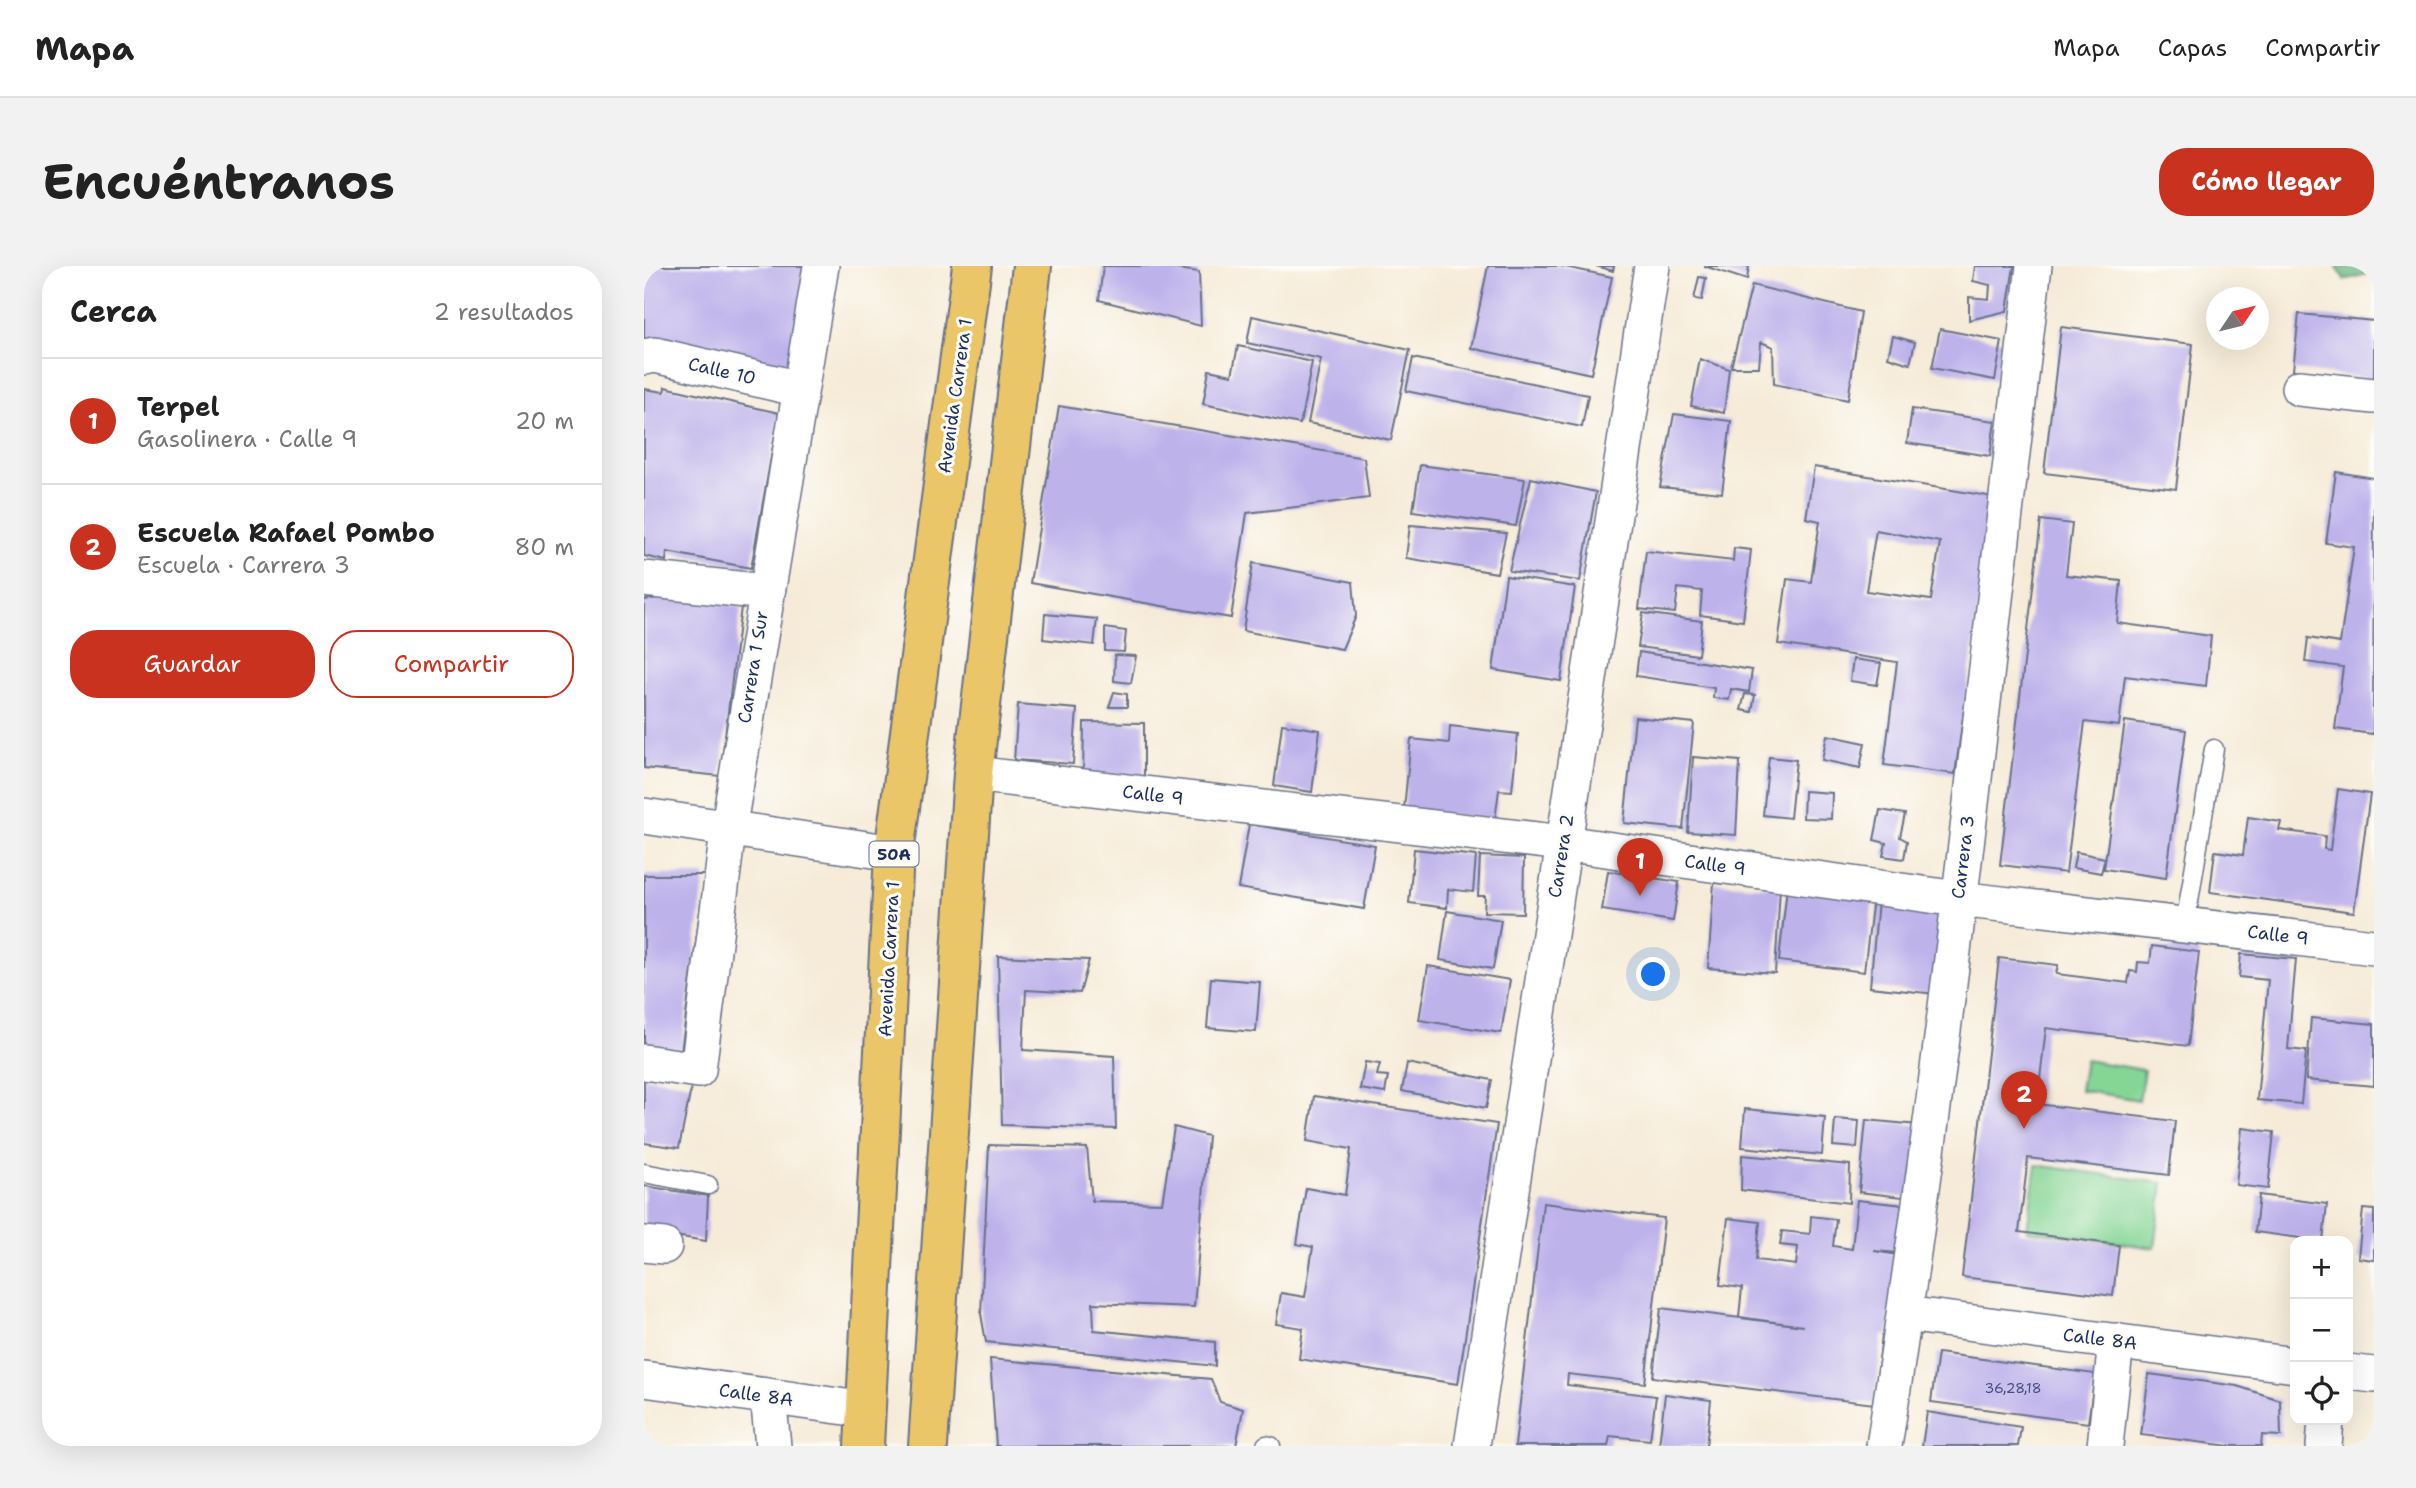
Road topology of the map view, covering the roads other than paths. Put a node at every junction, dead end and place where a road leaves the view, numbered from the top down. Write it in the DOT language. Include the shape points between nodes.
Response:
graph roads {
  1 [pos="821,266"];
  2 [pos="972,266"];
  3 [pos="1032,266"];
  4 [pos="1652,266"];
  5 [pos="2034,266"];
  6 [pos="644,357"];
  7 [pos="800,388"];
  8 [pos="2300,388"];
  9 [pos="2374,396"];
  10 [pos="644,579"];
  11 [pos="765,592"];
  12 [pos="2214,748"];
  13 [pos="973,774"];
  14 [pos="644,816"];
  15 [pos="728,831"];
  16 [pos="1563,843"];
  17 [pos="894,853"];
  18 [pos="1958,899"];
  19 [pos="2185,925"];
  20 [pos="2374,947"];
  21 [pos="644,1062"];
  22 [pos="644,1173"];
  23 [pos="708,1185"];
  24 [pos="1905,1314"];
  25 [pos="2116,1342"];
  26 [pos="2290,1364"];
  27 [pos="2353,1373"];
  28 [pos="2374,1375"];
  29 [pos="644,1379"];
  30 [pos="768,1396"];
  31 [pos="2325,1425"];
  32 [pos="866,1428"];
  33 [pos="1266,1445"];
  34 [pos="773,1446"];
  35 [pos="928,1446"];
  36 [pos="1271,1446"];
  37 [pos="1472,1446"];
  38 [pos="1884,1446"];
  39 [pos="2105,1446"];
  40 [pos="2323,1446"];
  1 -- 7 [label="street, Carrera 1 Sur"];
  2 -- 17 [label="main road, Avenida Carrera 1 / 50A"];
  3 -- 13 [label="main road"];
  4 -- 16 [label="street, Carrera 2"];
  5 -- 18 [label="street, Carrera 3"];
  6 -- 7 [label="street, Calle 10" via="654,355"];
  7 -- 11 [label="street, Carrera 1 Sur"];
  8 -- 9 [label="street"];
  10 -- 11 [label="street"];
  11 -- 15 [label="street, Carrera 1 Sur"];
  12 -- 19 [label="lane"];
  13 -- 16 [label="street, Calle 9"];
  13 -- 35 [label="main road"];
  14 -- 15 [label="street"];
  15 -- 17 [label="street"];
  15 -- 21 [label="street, Carrera 1 Sur" via="698,1070"];
  16 -- 18 [label="street, Calle 9"];
  16 -- 37 [label="street, Carrera 2"];
  17 -- 32 [label="main road, Avenida Carrera 1 / 50A"];
  18 -- 19 [label="street, Calle 9"];
  18 -- 24 [label="street, Carrera 3"];
  19 -- 20 [label="street, Calle 9"];
  22 -- 23 [label="lane"];
  24 -- 25 [label="street, Calle 8A"];
  24 -- 38 [label="street, Carrera 3"];
  25 -- 26 [label="street, Calle 8A"];
  25 -- 39 [label="street"];
  27 -- 28 [label="street"];
  29 -- 30 [label="street, Calle 8A"];
  30 -- 32 [label="street, Calle 8A"];
  30 -- 34 [label="street"];
  31 -- 40 [label="street"];
  33 -- 36 [label="lane"];
}
